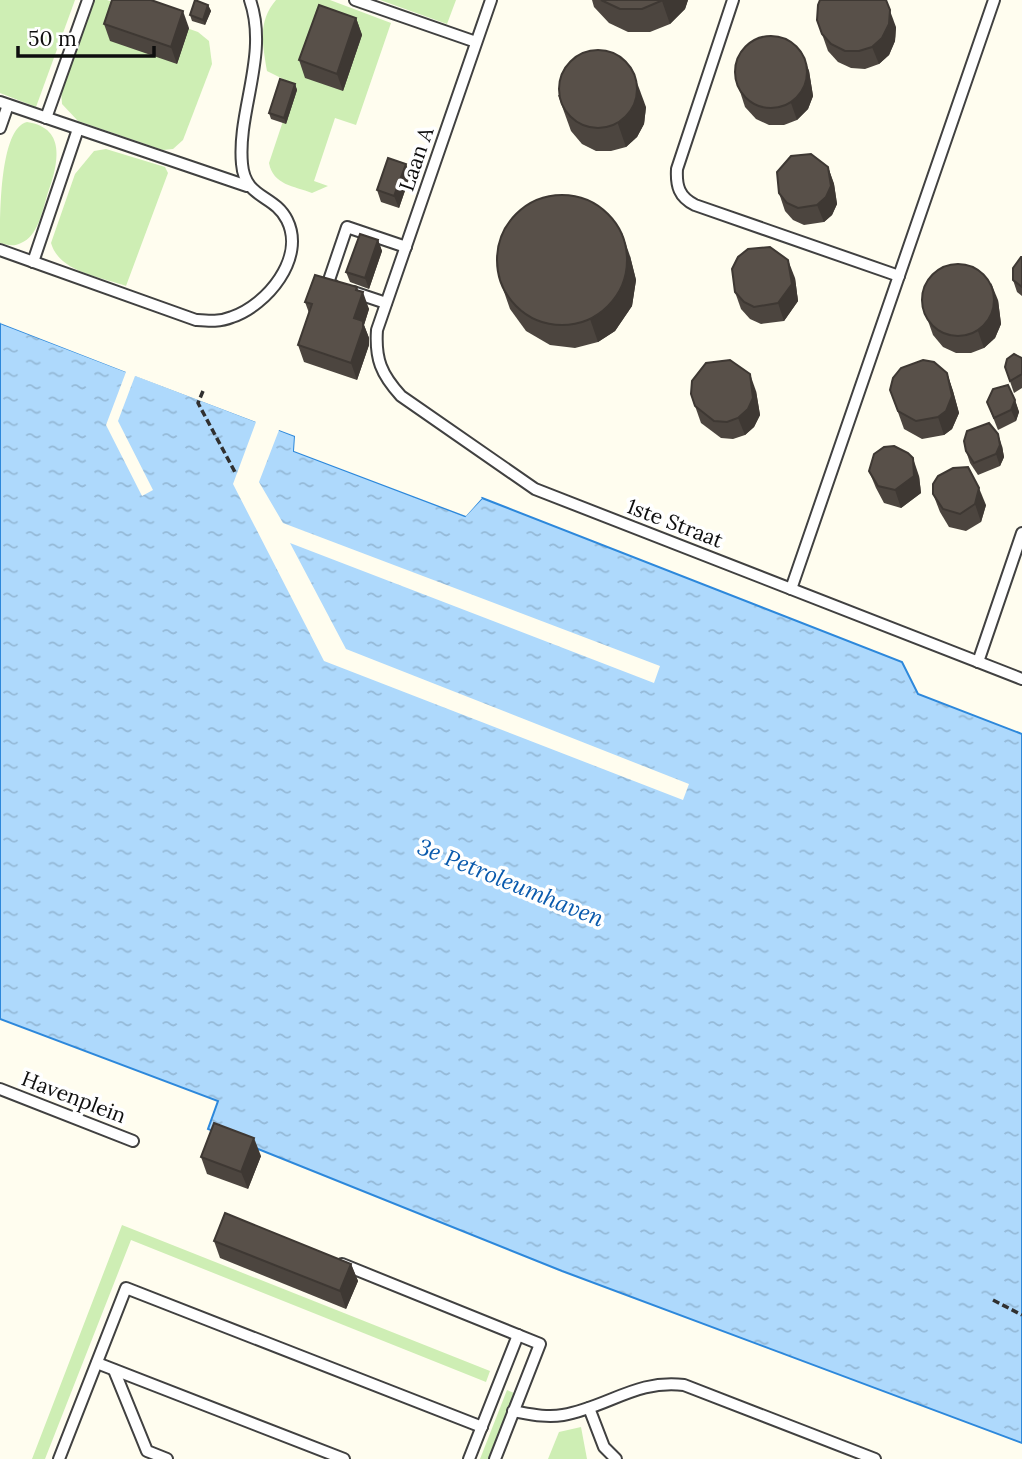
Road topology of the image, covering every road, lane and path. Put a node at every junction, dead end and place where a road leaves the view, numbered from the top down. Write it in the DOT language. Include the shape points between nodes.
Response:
graph roads {
  1 [pos="88,0"];
  2 [pos="355,0"];
  3 [pos="491,0"];
  4 [pos="733,0"];
  5 [pos="994,0"];
  6 [pos="254,2"];
  7 [pos="476,42"];
  8 [pos="4,104"];
  9 [pos="46,118"];
  10 [pos="0,128"];
  11 [pos="78,130"];
  12 [pos="247,186"];
  13 [pos="406,247"];
  14 [pos="0,250"];
  15 [pos="33,262"];
  16 [pos="899,276"];
  17 [pos="386,303"];
  18 [pos="377,330"];
  19 [pos="203,391"];
  20 [pos="236,474"];
  21 [pos="1022,533"];
  22 [pos="791,589"];
  23 [pos="978,662"];
  24 [pos="1022,679"];
  25 [pos="0,1088"];
  26 [pos="133,1141"];
  27 [pos="331,1259"];
  28 [pos="993,1300"];
  29 [pos="1022,1315"];
  30 [pos="518,1335"];
  31 [pos="97,1363"];
  32 [pos="114,1370"];
  33 [pos="589,1408"];
  34 [pos="513,1411"];
  35 [pos="482,1427"];
  36 [pos="59,1459"];
  37 [pos="167,1459"];
  38 [pos="344,1459"];
  39 [pos="469,1459"];
  40 [pos="495,1459"];
  41 [pos="616,1459"];
  42 [pos="875,1459"];
  1 -- 9 [label="lane"];
  2 -- 7 [label="lane"];
  3 -- 7 [label="lane, Laan A"];
  4 -- 16 [label="lane" via="677,169 680,192 695,205"];
  5 -- 16 [label="lane"];
  6 -- 12 [label="lane" via="254,85 242,130"];
  7 -- 13 [label="lane, Laan A"];
  8 -- 9 [label="lane"];
  8 -- 10 [label="lane"];
  9 -- 11 [label="lane"];
  11 -- 12 [label="lane"];
  11 -- 15 [label="lane"];
  12 -- 15 [label="lane" via="286,219 291,233 289,253 266,296 232,317 215,322 196,320"];
  13 -- 17 [label="lane, Laan A"];
  13 -- 17 [label="lane" via="347,227 343,238 328,283"];
  14 -- 15 [label="lane"];
  16 -- 22 [label="lane"];
  17 -- 18 [label="lane, Laan A"];
  18 -- 22 [label="lane, 1ste Straat" via="380,369 401,396 521,482"];
  19 -- 20 [label="path" via="198,403"];
  21 -- 23 [label="lane"];
  22 -- 23 [label="lane, 1ste Straat"];
  23 -- 24 [label="lane, 1ste Straat"];
  25 -- 26 [label="lane, Havenplein"];
  27 -- 30 [label="lane"];
  28 -- 29 [label="path"];
  30 -- 34 [label="lane" via="540,1344"];
  30 -- 35 [label="lane"];
  31 -- 32 [label="lane"];
  31 -- 35 [label="lane" via="126,1288"];
  31 -- 36 [label="lane"];
  32 -- 37 [label="lane" via="147,1451"];
  32 -- 38 [label="lane"];
  33 -- 34 [label="lane" via="542,1416"];
  33 -- 41 [label="lane" via="604,1447"];
  33 -- 42 [label="lane" via="644,1386 663,1382 684,1385"];
  34 -- 40 [label="lane"];
  35 -- 39 [label="lane"];
}
